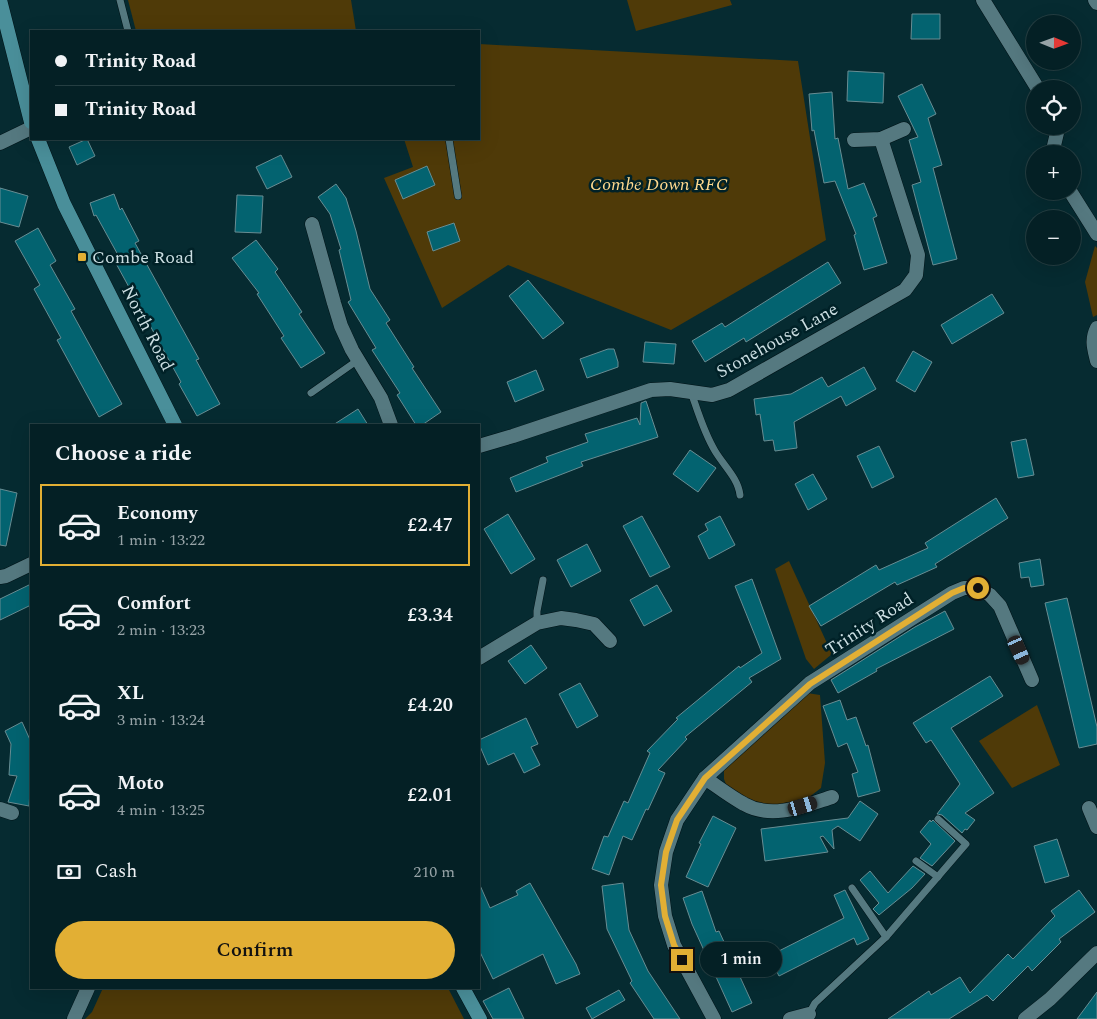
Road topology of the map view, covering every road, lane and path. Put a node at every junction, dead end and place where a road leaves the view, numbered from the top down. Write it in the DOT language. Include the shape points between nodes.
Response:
graph roads {
  1 [pos="0,0"];
  2 [pos="120,0"];
  3 [pos="983,0"];
  4 [pos="1095,0"];
  5 [pos="1097,3"];
  6 [pos="128,30"];
  7 [pos="1032,80"];
  8 [pos="28,100"];
  9 [pos="30,115"];
  10 [pos="30,128"];
  11 [pos="904,128"];
  12 [pos="881,139"];
  13 [pos="38,140"];
  14 [pos="449,140"];
  15 [pos="854,140"];
  16 [pos="0,143"];
  17 [pos="458,196"];
  18 [pos="1076,200"];
  19 [pos="312,224"];
  20 [pos="1097,234"];
  21 [pos="1097,328"];
  22 [pos="358,360"];
  23 [pos="1097,361"];
  24 [pos="691,392"];
  25 [pos="311,393"];
  26 [pos="174,424"];
  27 [pos="391,424"];
  28 [pos="480,446"];
  29 [pos="740,495"];
  30 [pos="30,564"];
  31 [pos="0,577"];
  32 [pos="543,580"];
  33 [pos="537,623"];
  34 [pos="610,641"];
  35 [pos="480,657"];
  36 [pos="1032,680"];
  37 [pos="705,778"];
  38 [pos="832,797"];
  39 [pos="1089,808"];
  40 [pos="938,819"];
  41 [pos="1097,827"];
  42 [pos="916,861"];
  43 [pos="938,878"];
  44 [pos="852,888"];
  45 [pos="886,938"];
  46 [pos="1097,954"];
  47 [pos="88,989"];
  48 [pos="464,989"];
  49 [pos="808,1014"];
  50 [pos="74,1019"];
  51 [pos="480,1019"];
  52 [pos="714,1019"];
  53 [pos="790,1019"];
  54 [pos="1026,1019"];
  1 -- 8 [label="main road"];
  2 -- 6 [label="lane"];
  3 -- 7 [label="street"];
  4 -- 5 [label="street"];
  8 -- 9 [label="main road"];
  10 -- 16 [label="street"];
  11 -- 12 [label="street"];
  12 -- 15 [label="street"];
  12 -- 24 [label="street, Stonehouse Lane" via="918,255 916,275 905,290 728,390 712,395"];
  13 -- 26 [label="main road, North Road" via="64,204"];
  14 -- 17 [label="lane"];
  18 -- 20 [label="street"];
  19 -- 22 [label="street" via="334,304"];
  21 -- 23 [label="street" via="1093,335"];
  22 -- 25 [label="lane"];
  22 -- 27 [label="street" via="381,398"];
  24 -- 28 [label="street, Stonehouse Lane" via="651,390"];
  24 -- 29 [label="lane" via="705,432 739,486"];
  30 -- 31 [label="street"];
  32 -- 33 [label="lane"];
  33 -- 34 [label="street" via="561,618 594,624"];
  33 -- 35 [label="street"];
  36 -- 37 [label="street, Trinity Road" via="1000,606 978,588 964,588 810,684"];
  37 -- 38 [label="street" via="746,805 765,811 789,810"];
  37 -- 52 [label="street, Trinity Road" via="677,820 666,852 661,885 665,916 674,945"];
  39 -- 41 [label="street"];
  40 -- 43 [label="lane" via="966,844"];
  42 -- 43 [label="lane"];
  43 -- 45 [label="lane"];
  44 -- 45 [label="lane"];
  45 -- 49 [label="lane" via="815,1003"];
  46 -- 54 [label="street"];
  47 -- 50 [label="street"];
  48 -- 51 [label="main road"];
  49 -- 53 [label="street"];
}
